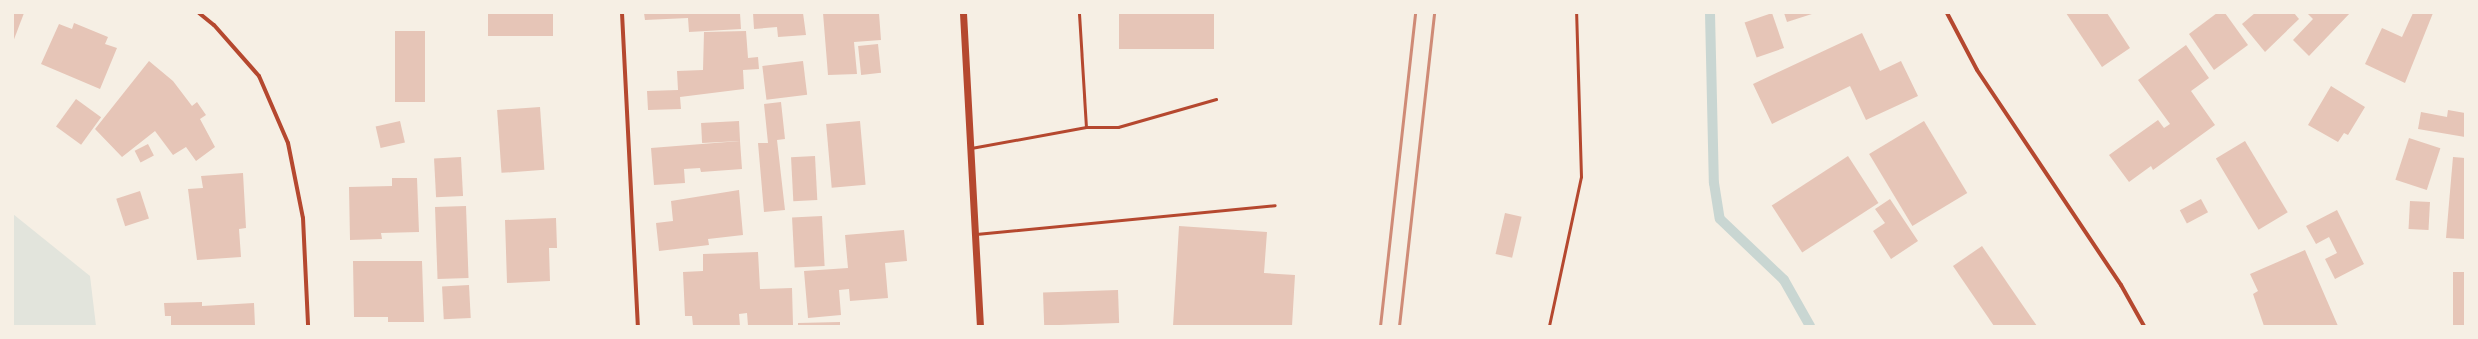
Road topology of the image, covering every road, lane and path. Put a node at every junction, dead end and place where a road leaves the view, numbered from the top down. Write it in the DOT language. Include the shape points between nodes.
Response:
graph roads {
  1 [pos="199,13"];
  2 [pos="622,13"];
  3 [pos="963,13"];
  4 [pos="1079,13"];
  5 [pos="1576,13"];
  6 [pos="1947,13"];
  7 [pos="1216,99"];
  8 [pos="1086,127"];
  9 [pos="970,149"];
  10 [pos="1275,205"];
  11 [pos="976,234"];
  12 [pos="308,326"];
  13 [pos="638,326"];
  14 [pos="980,326"];
  15 [pos="1549,326"];
  16 [pos="2144,326"];
  1 -- 12 [label="street" via="219,30 259,76 288,143 303,218"];
  2 -- 13 [label="street"];
  3 -- 9 [label="street"];
  4 -- 8 [label="lane"];
  5 -- 15 [label="path" via="1581,177"];
  6 -- 16 [label="street" via="1977,70 2120,285"];
  7 -- 8 [label="lane" via="1118,127"];
  8 -- 9 [label="lane"];
  9 -- 11 [label="street"];
  10 -- 11 [label="lane"];
  11 -- 14 [label="street"];
}
